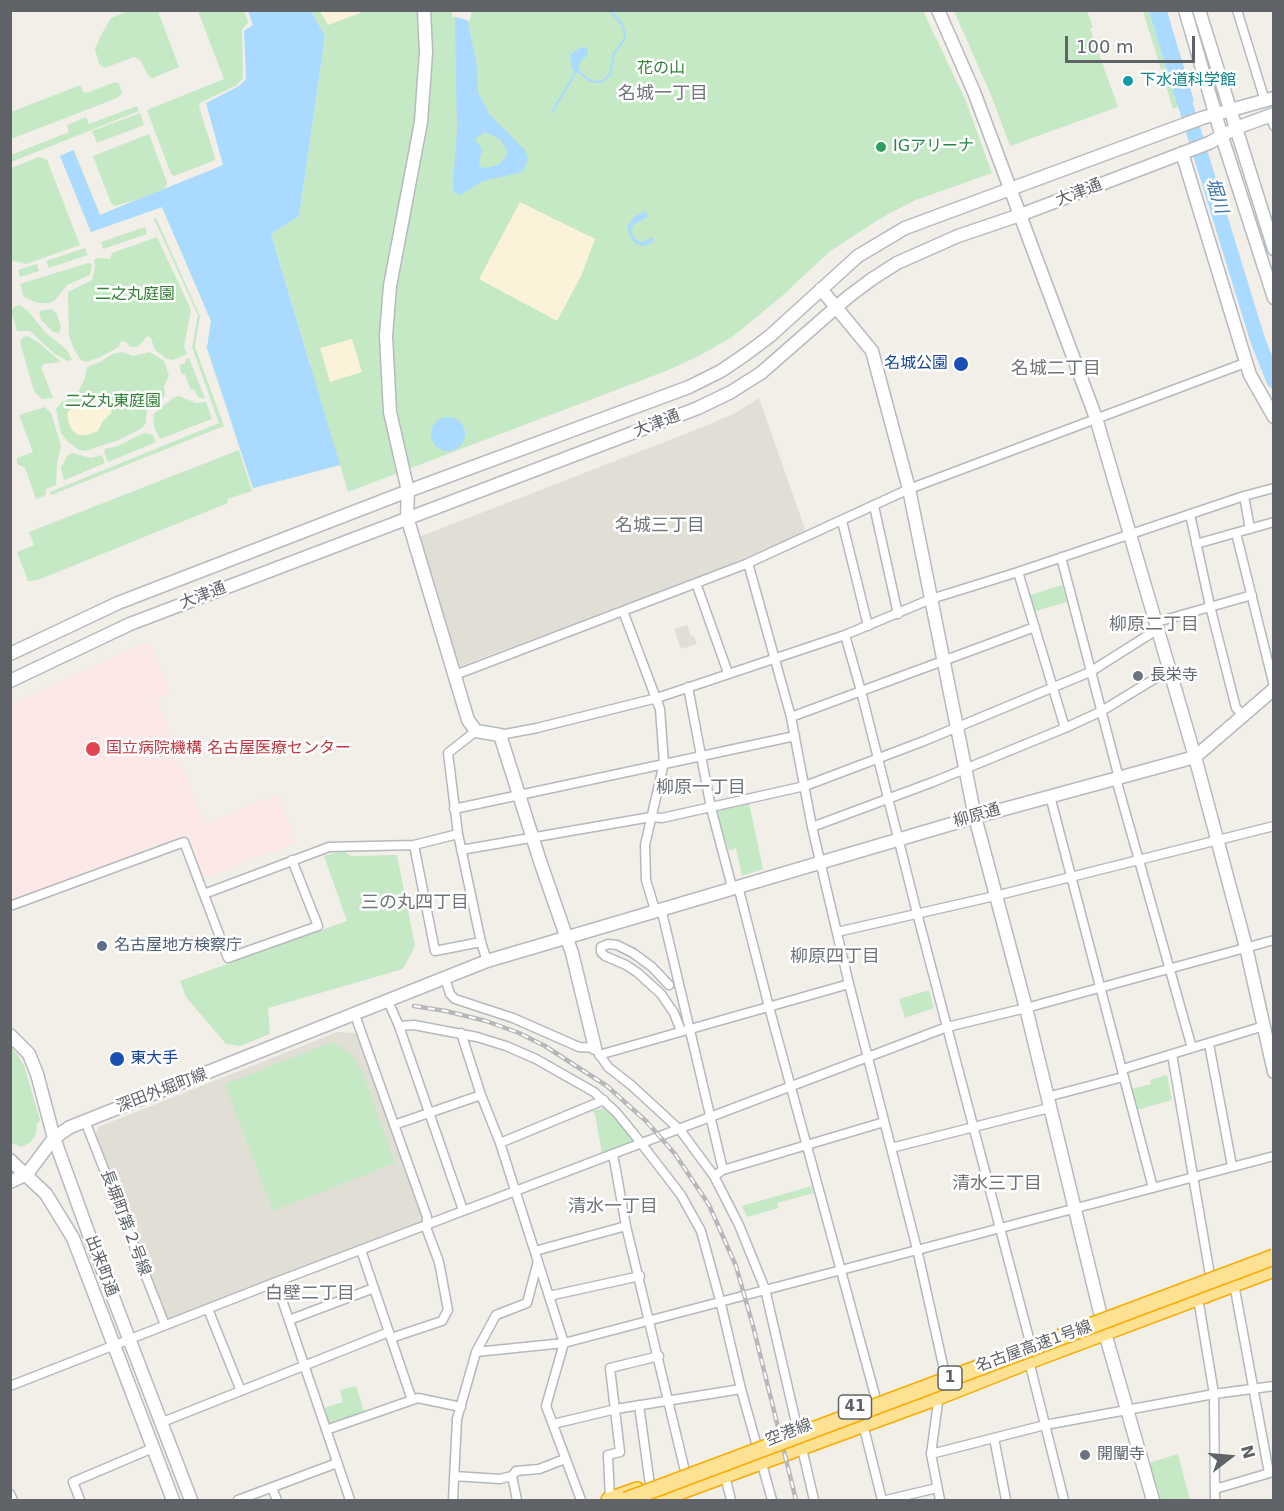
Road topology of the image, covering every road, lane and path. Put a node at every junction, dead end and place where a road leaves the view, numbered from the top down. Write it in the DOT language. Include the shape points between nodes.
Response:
graph roads {
  1 [pos="424,10"];
  2 [pos="938,10"];
  3 [pos="1185,10"];
  4 [pos="1199,10"];
  5 [pos="1238,10"];
  6 [pos="1269,100"];
  7 [pos="1222,112"];
  8 [pos="1272,119"];
  9 [pos="1236,128"];
  10 [pos="1222,137"];
  11 [pos="1185,152"];
  12 [pos="1011,189"];
  13 [pos="1020,215"];
  14 [pos="1274,249"];
  15 [pos="821,289"];
  16 [pos="1274,298"];
  17 [pos="837,308"];
  18 [pos="1245,363"];
  19 [pos="1274,417"];
  20 [pos="1096,418"];
  21 [pos="1274,488"];
  22 [pos="909,489"];
  23 [pos="408,491"];
  24 [pos="1244,496"];
  25 [pos="874,506"];
  26 [pos="1190,514"];
  27 [pos="407,518"];
  28 [pos="842,521"];
  29 [pos="1274,522"];
  30 [pos="1250,529"];
  31 [pos="1130,533"];
  32 [pos="1236,533"];
  33 [pos="1196,544"];
  34 [pos="1061,557"];
  35 [pos="748,563"];
  36 [pos="1018,572"];
  37 [pos="696,583"];
  38 [pos="1252,595"];
  39 [pos="931,599"];
  40 [pos="1210,606"];
  41 [pos="623,610"];
  42 [pos="898,614"];
  43 [pos="1157,625"];
  44 [pos="868,626"];
  45 [pos="1035,627"];
  46 [pos="845,635"];
  47 [pos="10,654"];
  48 [pos="776,658"];
  49 [pos="943,660"];
  50 [pos="1169,670"];
  51 [pos="1090,672"];
  52 [pos="729,673"];
  53 [pos="454,675"];
  54 [pos="10,681"];
  55 [pos="688,687"];
  56 [pos="1274,687"];
  57 [pos="1054,688"];
  58 [pos="861,691"];
  59 [pos="657,698"];
  60 [pos="1100,712"];
  61 [pos="1243,716"];
  62 [pos="791,717"];
  63 [pos="957,727"];
  64 [pos="1065,728"];
  65 [pos="476,731"];
  66 [pos="500,735"];
  67 [pos="795,736"];
  68 [pos="702,756"];
  69 [pos="1195,757"];
  70 [pos="878,759"];
  71 [pos="664,763"];
  72 [pos="965,768"];
  73 [pos="1118,778"];
  74 [pos="805,786"];
  75 [pos="520,795"];
  76 [pos="1050,796"];
  77 [pos="888,798"];
  78 [pos="711,808"];
  79 [pos="454,809"];
  80 [pos="651,817"];
  81 [pos="975,817"];
  82 [pos="1274,826"];
  83 [pos="812,827"];
  84 [pos="458,834"];
  85 [pos="533,837"];
  86 [pos="898,839"];
  87 [pos="1217,840"];
  88 [pos="414,845"];
  89 [pos="461,849"];
  90 [pos="292,860"];
  91 [pos="1138,860"];
  92 [pos="820,862"];
  93 [pos="1070,876"];
  94 [pos="735,886"];
  95 [pos="204,894"];
  96 [pos="995,896"];
  97 [pos="10,906"];
  98 [pos="658,909"];
  99 [pos="917,913"];
  100 [pos="837,932"];
  101 [pos="566,938"];
  102 [pos="1274,940"];
  103 [pos="481,942"];
  104 [pos="1246,947"];
  105 [pos="487,961"];
  106 [pos="1168,968"];
  107 [pos="445,978"];
  108 [pos="679,982"];
  109 [pos="849,984"];
  110 [pos="669,985"];
  111 [pos="1100,987"];
  112 [pos="660,994"];
  113 [pos="388,1001"];
  114 [pos="769,1007"];
  115 [pos="1026,1008"];
  116 [pos="354,1015"];
  117 [pos="399,1026"];
  118 [pos="1264,1026"];
  119 [pos="947,1027"];
  120 [pos="685,1030"];
  121 [pos="461,1034"];
  122 [pos="10,1035"];
  123 [pos="1209,1044"];
  124 [pos="1192,1048"];
  125 [pos="597,1051"];
  126 [pos="1172,1054"];
  127 [pos="867,1058"];
  128 [pos="1273,1066"];
  129 [pos="1123,1073"];
  130 [pos="791,1087"];
  131 [pos="481,1095"];
  132 [pos="604,1100"];
  133 [pos="1048,1103"];
  134 [pos="429,1112"];
  135 [pos="710,1117"];
  136 [pos="85,1121"];
  137 [pos="884,1122"];
  138 [pos="394,1125"];
  139 [pos="974,1126"];
  140 [pos="680,1130"];
  141 [pos="54,1138"];
  142 [pos="500,1143"];
  143 [pos="640,1143"];
  144 [pos="807,1146"];
  145 [pos="891,1148"];
  146 [pos="613,1154"];
  147 [pos="1274,1156"];
  148 [pos="10,1160"];
  149 [pos="1232,1166"];
  150 [pos="723,1170"];
  151 [pos="27,1174"];
  152 [pos="714,1176"];
  153 [pos="1192,1178"];
  154 [pos="10,1182"];
  155 [pos="1153,1188"];
  156 [pos="515,1190"];
  157 [pos="1075,1208"];
  158 [pos="463,1210"];
  159 [pos="428,1224"];
  160 [pos="626,1226"];
  161 [pos="1000,1227"];
  162 [pos="917,1249"];
  163 [pos="361,1250"];
  164 [pos="535,1251"];
  165 [pos="1274,1252"];
  166 [pos="1274,1257"];
  167 [pos="538,1261"];
  168 [pos="1274,1267"];
  169 [pos="842,1269"];
  170 [pos="1210,1275"];
  171 [pos="640,1276"];
  172 [pos="276,1282"];
  173 [pos="1234,1284"];
  174 [pos="374,1288"];
  175 [pos="765,1289"];
  176 [pos="549,1296"];
  177 [pos="1198,1298"];
  178 [pos="720,1300"];
  179 [pos="208,1309"];
  180 [pos="1102,1314"];
  181 [pos="289,1320"];
  182 [pos="650,1321"];
  183 [pos="165,1325"];
  184 [pos="1105,1334"];
  185 [pos="390,1335"];
  186 [pos="128,1340"];
  187 [pos="1030,1342"];
  188 [pos="564,1343"];
  189 [pos="114,1346"];
  190 [pos="476,1352"];
  191 [pos="658,1356"];
  192 [pos="1029,1361"];
  193 [pos="304,1366"];
  194 [pos="945,1374"];
  195 [pos="10,1386"];
  196 [pos="1274,1386"];
  197 [pos="1253,1388"];
  198 [pos="741,1389"];
  199 [pos="241,1391"];
  200 [pos="1214,1394"];
  201 [pos="938,1397"];
  202 [pos="876,1399"];
  203 [pos="412,1400"];
  204 [pos="669,1400"];
  205 [pos="639,1406"];
  206 [pos="461,1407"];
  207 [pos="616,1409"];
  208 [pos="1127,1410"];
  209 [pos="160,1423"];
  210 [pos="553,1424"];
  211 [pos="863,1424"];
  212 [pos="1045,1425"];
  213 [pos="326,1430"];
  214 [pos="798,1430"];
  215 [pos="994,1438"];
  216 [pos="756,1445"];
  217 [pos="153,1448"];
  218 [pos="803,1448"];
  219 [pos="931,1454"];
  220 [pos="565,1459"];
  221 [pos="762,1462"];
  222 [pos="337,1463"];
  223 [pos="685,1471"];
  224 [pos="1271,1472"];
  225 [pos="454,1476"];
  226 [pos="512,1476"];
  227 [pos="725,1476"];
  228 [pos="650,1485"];
  229 [pos="272,1488"];
  230 [pos="937,1488"];
  231 [pos="1215,1489"];
  232 [pos="10,1494"];
  233 [pos="13,1500"];
  234 [pos="80,1500"];
  235 [pos="173,1500"];
  236 [pos="191,1500"];
  237 [pos="238,1500"];
  238 [pos="277,1500"];
  239 [pos="350,1500"];
  240 [pos="453,1500"];
  241 [pos="517,1500"];
  242 [pos="581,1500"];
  243 [pos="610,1500"];
  244 [pos="626,1500"];
  245 [pos="646,1500"];
  246 [pos="657,1500"];
  247 [pos="731,1500"];
  248 [pos="772,1500"];
  249 [pos="814,1500"];
  250 [pos="882,1500"];
  251 [pos="886,1500"];
  252 [pos="940,1500"];
  253 [pos="1006,1500"];
  254 [pos="1064,1500"];
  255 [pos="1152,1500"];
  256 [pos="1215,1500"];
  1 -- 23 [label="street" via="426,52 421,122 390,286 386,336 390,412"];
  2 -- 12 [label="street"];
  3 -- 7 [label="street"];
  4 -- 7 [label="street"];
  5 -- 6 [label="street"];
  6 -- 7 [label="street, 大津通"];
  7 -- 9 [label="street"];
  7 -- 10 [label="street"];
  7 -- 12 [label="street, 大津通"];
  8 -- 9 [label="street, 大津通"];
  9 -- 10 [label="street, 大津通"];
  9 -- 14 [label="street"];
  10 -- 11 [label="street, 大津通"];
  10 -- 16 [label="street"];
  11 -- 13 [label="street, 大津通"];
  11 -- 18 [label="street"];
  12 -- 13 [label="street"];
  12 -- 15 [label="street, 大津通" via="902,230 858,256"];
  13 -- 17 [label="street, 大津通" via="897,263"];
  13 -- 20 [label="street"];
  15 -- 17 [label="street"];
  15 -- 23 [label="street, 大津通" via="746,354 689,387"];
  17 -- 22 [label="street" via="872,351"];
  17 -- 27 [label="street, 大津通" via="760,373 731,392"];
  18 -- 19 [label="street"];
  18 -- 20 [label="street"];
  20 -- 22 [label="street"];
  20 -- 31 [label="street"];
  21 -- 24 [label="street"];
  22 -- 25 [label="street"];
  22 -- 39 [label="street"];
  23 -- 27 [label="street"];
  23 -- 47 [label="street, 大津通" via="118,603"];
  24 -- 26 [label="street"];
  24 -- 30 [label="street"];
  25 -- 28 [label="street"];
  25 -- 42 [label="street"];
  26 -- 31 [label="street"];
  26 -- 33 [label="street"];
  27 -- 53 [label="street"];
  27 -- 54 [label="street, 大津通" via="130,624"];
  28 -- 35 [label="street"];
  28 -- 44 [label="street"];
  29 -- 30 [label="street"];
  30 -- 32 [label="street"];
  31 -- 34 [label="street"];
  31 -- 43 [label="street"];
  32 -- 33 [label="street"];
  32 -- 38 [label="street"];
  33 -- 40 [label="street"];
  34 -- 36 [label="street"];
  34 -- 51 [label="street"];
  35 -- 37 [label="street"];
  35 -- 48 [label="street"];
  36 -- 39 [label="street"];
  36 -- 45 [label="street"];
  37 -- 41 [label="street"];
  37 -- 52 [label="street"];
  38 -- 40 [label="street"];
  38 -- 56 [label="street"];
  39 -- 42 [label="street"];
  39 -- 49 [label="street"];
  40 -- 43 [label="street"];
  40 -- 61 [label="street" via="1236,708"];
  41 -- 53 [label="street"];
  41 -- 59 [label="street"];
  42 -- 44 [label="street"];
  43 -- 50 [label="street"];
  43 -- 51 [label="street"];
  44 -- 46 [label="street"];
  45 -- 49 [label="street"];
  45 -- 57 [label="street"];
  46 -- 48 [label="street"];
  46 -- 58 [label="street"];
  48 -- 52 [label="street"];
  48 -- 62 [label="street"];
  49 -- 58 [label="street"];
  49 -- 63 [label="street"];
  50 -- 60 [label="street"];
  50 -- 69 [label="street"];
  51 -- 57 [label="street"];
  51 -- 60 [label="street"];
  52 -- 55 [label="street"];
  53 -- 65 [label="street" via="468,720"];
  55 -- 59 [label="street"];
  55 -- 68 [label="street"];
  56 -- 61 [label="street, 柳原通"];
  57 -- 63 [label="street"];
  57 -- 64 [label="street"];
  58 -- 62 [label="street"];
  58 -- 70 [label="street"];
  59 -- 66 [label="street"];
  59 -- 71 [label="street"];
  60 -- 64 [label="street"];
  60 -- 73 [label="street"];
  61 -- 69 [label="street, 柳原通"];
  62 -- 67 [label="street"];
  63 -- 70 [label="street"];
  63 -- 72 [label="street"];
  64 -- 72 [label="street"];
  65 -- 66 [label="street"];
  65 -- 79 [label="street" via="448,753"];
  66 -- 75 [label="street"];
  67 -- 68 [label="street"];
  67 -- 74 [label="street"];
  68 -- 71 [label="street"];
  68 -- 78 [label="street"];
  69 -- 73 [label="street, 柳原通"];
  69 -- 87 [label="street"];
  70 -- 74 [label="street"];
  70 -- 77 [label="street"];
  71 -- 75 [label="street"];
  71 -- 80 [label="street"];
  72 -- 77 [label="street"];
  72 -- 81 [label="street"];
  73 -- 76 [label="street, 柳原通"];
  73 -- 91 [label="street"];
  74 -- 78 [label="street"];
  74 -- 83 [label="street"];
  75 -- 79 [label="street"];
  75 -- 85 [label="street"];
  76 -- 81 [label="street, 柳原通"];
  76 -- 93 [label="street"];
  77 -- 83 [label="street"];
  77 -- 86 [label="street"];
  78 -- 80 [label="street"];
  78 -- 94 [label="street"];
  79 -- 84 [label="street"];
  80 -- 85 [label="street"];
  80 -- 98 [label="street" via="645,845 646,880"];
  81 -- 86 [label="street, 柳原通"];
  81 -- 96 [label="street"];
  82 -- 87 [label="street"];
  83 -- 92 [label="street"];
  84 -- 88 [label="street"];
  84 -- 89 [label="street"];
  85 -- 89 [label="street"];
  85 -- 101 [label="street"];
  86 -- 92 [label="street, 柳原通"];
  86 -- 99 [label="street"];
  87 -- 91 [label="street"];
  87 -- 104 [label="street"];
  88 -- 90 [label="street" via="329,847"];
  88 -- 103 [label="street" via="435,951"];
  89 -- 103 [label="street"];
  90 -- 95 [label="street"];
  90 -- 95 [label="street" via="318,926 228,958"];
  91 -- 93 [label="street"];
  91 -- 106 [label="street"];
  92 -- 94 [label="street, 柳原通"];
  92 -- 100 [label="street"];
  93 -- 96 [label="street"];
  93 -- 111 [label="street"];
  94 -- 98 [label="street, 柳原通"];
  94 -- 114 [label="street"];
  95 -- 97 [label="street" via="184,842"];
  96 -- 99 [label="street"];
  96 -- 115 [label="street"];
  98 -- 101 [label="street, 柳原通"];
  98 -- 108 [label="street"];
  99 -- 100 [label="street"];
  99 -- 119 [label="street"];
  100 -- 109 [label="street"];
  101 -- 105 [label="street, 柳原通"];
  101 -- 125 [label="street"];
  102 -- 104 [label="street"];
  103 -- 105 [label="street"];
  104 -- 106 [label="street"];
  104 -- 118 [label="street"];
  105 -- 107 [label="street, 深田外堀町線"];
  106 -- 111 [label="street"];
  106 -- 124 [label="street"];
  107 -- 113 [label="street, 深田外堀町線"];
  107 -- 125 [label="street" via="455,999"];
  108 -- 110 [label="street"];
  108 -- 120 [label="street"];
  109 -- 114 [label="street"];
  109 -- 127 [label="street"];
  110 -- 112 [label="street"];
  110 -- 112 [label="street" via="633,953 617,945 601,947 605,956 638,973"];
  111 -- 115 [label="street"];
  111 -- 129 [label="street"];
  112 -- 120 [label="street"];
  113 -- 116 [label="street, 深田外堀町線"];
  113 -- 117 [label="street"];
  114 -- 120 [label="street"];
  114 -- 130 [label="street"];
  115 -- 119 [label="street"];
  115 -- 133 [label="street"];
  116 -- 136 [label="street, 深田外堀町線"];
  116 -- 138 [label="street"];
  117 -- 121 [label="street"];
  117 -- 134 [label="street"];
  118 -- 123 [label="street"];
  118 -- 128 [label="street"];
  119 -- 127 [label="street"];
  119 -- 139 [label="street"];
  120 -- 125 [label="street"];
  120 -- 135 [label="street"];
  121 -- 131 [label="street"];
  121 -- 132 [label="street" via="536,1059"];
  122 -- 141 [label="street, 出来町通" via="29,1054"];
  123 -- 124 [label="street"];
  123 -- 149 [label="street"];
  124 -- 126 [label="street"];
  125 -- 140 [label="street" via="608,1067"];
  126 -- 129 [label="street"];
  126 -- 153 [label="street"];
  127 -- 130 [label="street"];
  127 -- 137 [label="street"];
  129 -- 133 [label="street"];
  129 -- 155 [label="street"];
  130 -- 135 [label="street"];
  130 -- 144 [label="street"];
  131 -- 134 [label="street"];
  131 -- 142 [label="street"];
  132 -- 142 [label="street"];
  132 -- 143 [label="street"];
  133 -- 139 [label="street"];
  133 -- 157 [label="street"];
  134 -- 138 [label="street"];
  134 -- 158 [label="street"];
  135 -- 140 [label="street"];
  135 -- 150 [label="street"];
  136 -- 141 [label="street, 深田外堀町線"];
  136 -- 183 [label="street, 長塀町第２号線"];
  137 -- 144 [label="street"];
  137 -- 145 [label="street"];
  138 -- 159 [label="street"];
  139 -- 145 [label="street"];
  139 -- 161 [label="street"];
  140 -- 143 [label="street"];
  140 -- 152 [label="street"];
  141 -- 151 [label="street, 深田外堀町線"];
  141 -- 186 [label="street, 出来町通"];
  142 -- 156 [label="street"];
  143 -- 146 [label="street"];
  143 -- 178 [label="street" via="681,1195 701,1231"];
  144 -- 150 [label="street"];
  144 -- 169 [label="street"];
  145 -- 162 [label="street"];
  146 -- 156 [label="street"];
  146 -- 160 [label="street"];
  147 -- 149 [label="street"];
  148 -- 151 [label="street, 出来町通"];
  149 -- 153 [label="street"];
  150 -- 152 [label="street"];
  151 -- 154 [label="street, 深田外堀町線"];
  151 -- 189 [label="street, 出来町通" via="46,1194 73,1238"];
  152 -- 175 [label="street"];
  153 -- 155 [label="street"];
  153 -- 170 [label="street"];
  155 -- 157 [label="street"];
  156 -- 158 [label="street"];
  156 -- 164 [label="street"];
  157 -- 161 [label="street"];
  157 -- 180 [label="street"];
  158 -- 159 [label="street"];
  159 -- 163 [label="street"];
  159 -- 185 [label="street" via="448,1310 442,1321"];
  160 -- 164 [label="street"];
  160 -- 171 [label="street"];
  161 -- 162 [label="street"];
  161 -- 187 [label="street"];
  162 -- 169 [label="street"];
  162 -- 194 [label="street"];
  163 -- 172 [label="street"];
  163 -- 174 [label="street"];
  164 -- 167 [label="street"];
  165 -- 170 [label="highway, 空港線 / 41"];
  166 -- 244 [label="highway, 名古屋高速1号線 / 1, bridge"];
  167 -- 176 [label="street"];
  167 -- 190 [label="street" via="527,1303 496,1315"];
  168 -- 173 [label="highway, 空港線 / 41"];
  168 -- 245 [label="highway, 名古屋高速1号線 / 1"];
  169 -- 175 [label="street"];
  169 -- 202 [label="street"];
  170 -- 180 [label="highway, 空港線 / 41"];
  171 -- 176 [label="street"];
  171 -- 182 [label="street"];
  172 -- 179 [label="street"];
  172 -- 181 [label="street"];
  173 -- 177 [label="highway, 空港線 / 41"];
  173 -- 197 [label="street"];
  174 -- 181 [label="street"];
  174 -- 185 [label="street"];
  175 -- 178 [label="street"];
  175 -- 214 [label="street"];
  176 -- 188 [label="street"];
  177 -- 184 [label="highway, 空港線 / 41"];
  177 -- 200 [label="street"];
  178 -- 182 [label="street"];
  178 -- 198 [label="street"];
  179 -- 183 [label="street"];
  179 -- 199 [label="street"];
  180 -- 184 [label="street"];
  180 -- 187 [label="highway, 空港線 / 41"];
  181 -- 193 [label="street"];
  182 -- 188 [label="street"];
  182 -- 191 [label="street"];
  183 -- 186 [label="street"];
  184 -- 192 [label="highway, 空港線 / 41"];
  184 -- 208 [label="street"];
  185 -- 193 [label="street"];
  185 -- 203 [label="street"];
  186 -- 189 [label="street"];
  186 -- 209 [label="street, 出来町通"];
  187 -- 194 [label="highway, 空港線 / 41"];
  188 -- 190 [label="street"];
  188 -- 210 [label="street" via="546,1406"];
  189 -- 195 [label="street"];
  189 -- 217 [label="street, 出来町通"];
  190 -- 206 [label="street"];
  191 -- 204 [label="street"];
  191 -- 207 [label="street" via="610,1368"];
  192 -- 201 [label="highway, 空港線 / 41"];
  192 -- 212 [label="street"];
  193 -- 199 [label="street"];
  193 -- 213 [label="street"];
  194 -- 201 [label="street"];
  194 -- 202 [label="highway, 空港線 / 41"];
  196 -- 197 [label="street"];
  197 -- 200 [label="street"];
  197 -- 224 [label="street"];
  198 -- 204 [label="street"];
  198 -- 216 [label="street"];
  199 -- 209 [label="street"];
  200 -- 208 [label="street"];
  200 -- 231 [label="street"];
  201 -- 211 [label="highway, 空港線 / 41"];
  201 -- 219 [label="street"];
  202 -- 214 [label="highway, 空港線 / 41"];
  203 -- 206 [label="street"];
  203 -- 213 [label="street"];
  204 -- 205 [label="street"];
  204 -- 223 [label="street"];
  205 -- 207 [label="street"];
  205 -- 228 [label="street"];
  206 -- 225 [label="street"];
  207 -- 210 [label="street"];
  207 -- 243 [label="street" via="620,1452 608,1455"];
  208 -- 212 [label="street"];
  208 -- 255 [label="street"];
  209 -- 236 [label="street, 出来町通"];
  210 -- 220 [label="street"];
  211 -- 218 [label="highway, 空港線 / 41"];
  211 -- 250 [label="street"];
  212 -- 215 [label="street"];
  212 -- 254 [label="street"];
  213 -- 222 [label="street"];
  214 -- 216 [label="highway, 空港線 / 41"];
  214 -- 218 [label="street"];
  215 -- 219 [label="street"];
  215 -- 253 [label="street"];
  216 -- 221 [label="street"];
  216 -- 223 [label="highway, 空港線 / 41"];
  217 -- 234 [label="street" via="73,1482"];
  217 -- 235 [label="street, 出来町通"];
  218 -- 221 [label="highway, 空港線 / 41"];
  218 -- 249 [label="street"];
  219 -- 230 [label="street"];
  220 -- 226 [label="street" via="539,1469 516,1471"];
  220 -- 242 [label="street"];
  221 -- 227 [label="highway, 空港線 / 41"];
  221 -- 248 [label="street"];
  222 -- 229 [label="street"];
  222 -- 239 [label="street"];
  223 -- 228 [label="highway, 空港線 / 41"];
  224 -- 231 [label="street"];
  225 -- 226 [label="street"];
  225 -- 240 [label="street"];
  226 -- 241 [label="street"];
  227 -- 246 [label="highway, 空港線 / 41"];
  227 -- 247 [label="street"];
  228 -- 243 [label="highway, 空港線 / 41"];
  229 -- 237 [label="street"];
  229 -- 238 [label="street"];
  230 -- 251 [label="street"];
  230 -- 252 [label="street"];
  231 -- 256 [label="street"];
  232 -- 233 [label="street"];
}
